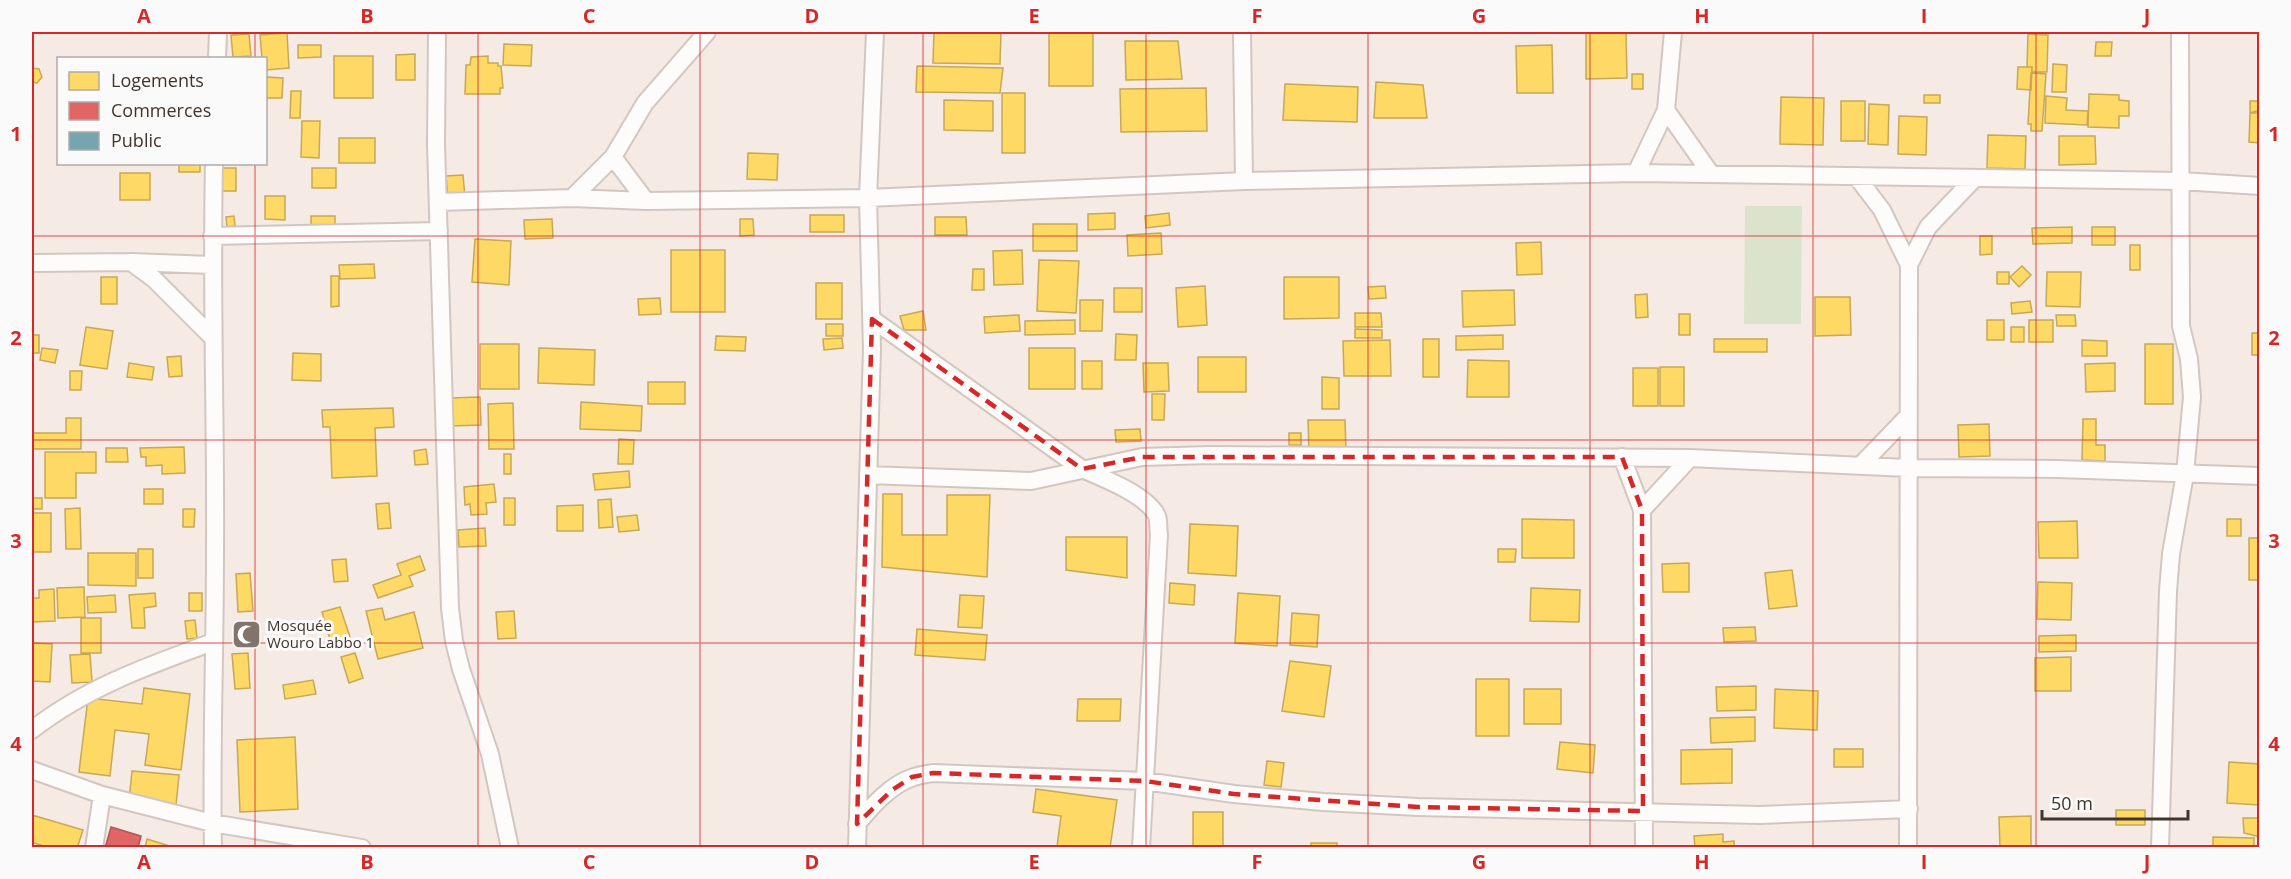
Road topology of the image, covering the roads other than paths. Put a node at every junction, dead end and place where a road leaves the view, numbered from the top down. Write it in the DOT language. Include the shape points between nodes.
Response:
graph roads {
  1 [pos="218,32"];
  2 [pos="437,32"];
  3 [pos="707,32"];
  4 [pos="875,32"];
  5 [pos="1242,32"];
  6 [pos="1673,32"];
  7 [pos="2180,32"];
  8 [pos="217,57"];
  9 [pos="1666,110"];
  10 [pos="613,157"];
  11 [pos="214,165"];
  12 [pos="1636,173"];
  13 [pos="1711,174"];
  14 [pos="1856,176"];
  15 [pos="1975,178"];
  16 [pos="1244,180"];
  17 [pos="2181,182"];
  18 [pos="2259,186"];
  19 [pos="572,198"];
  20 [pos="868,198"];
  21 [pos="646,201"];
  22 [pos="438,202"];
  23 [pos="439,231"];
  24 [pos="212,236"];
  25 [pos="131,262"];
  26 [pos="32,263"];
  27 [pos="212,265"];
  28 [pos="1909,265"];
  29 [pos="872,319"];
  30 [pos="212,337"];
  31 [pos="1908,416"];
  32 [pos="1622,457"];
  33 [pos="1690,458"];
  34 [pos="1860,466"];
  35 [pos="1908,468"];
  36 [pos="1082,470"];
  37 [pos="2185,474"];
  38 [pos="868,475"];
  39 [pos="2259,476"];
  40 [pos="1642,510"];
  41 [pos="213,642"];
  42 [pos="32,730"];
  43 [pos="32,770"];
  44 [pos="1145,781"];
  45 [pos="102,795"];
  46 [pos="1909,809"];
  47 [pos="1643,811"];
  48 [pos="212,823"];
  49 [pos="857,824"];
  50 [pos="93,848"];
  51 [pos="213,848"];
  52 [pos="362,848"];
  53 [pos="510,848"];
  54 [pos="857,848"];
  55 [pos="1141,848"];
  56 [pos="1644,848"];
  57 [pos="1908,848"];
  58 [pos="2160,848"];
  1 -- 8 [label="street"];
  2 -- 22 [label="street"];
  3 -- 10 [label="street" via="645,104"];
  4 -- 20 [label="street"];
  5 -- 16 [label="street"];
  6 -- 9 [label="street"];
  7 -- 17 [label="street"];
  9 -- 12 [label="street"];
  9 -- 13 [label="street"];
  10 -- 19 [label="street"];
  10 -- 21 [label="street"];
  11 -- 24 [label="street"];
  12 -- 13 [label="street"];
  12 -- 16 [label="street"];
  13 -- 14 [label="street"];
  14 -- 15 [label="street"];
  14 -- 28 [label="street" via="1882,210"];
  15 -- 17 [label="street"];
  15 -- 28 [label="street" via="1928,227"];
  16 -- 20 [label="street"];
  17 -- 18 [label="street"];
  17 -- 37 [label="street" via="2181,326 2189,358 2192,397"];
  19 -- 21 [label="street"];
  19 -- 22 [label="street"];
  20 -- 21 [label="street"];
  20 -- 29 [label="street"];
  22 -- 23 [label="street"];
  23 -- 24 [label="street"];
  23 -- 53 [label="street" via="450,609 456,650 490,754"];
  24 -- 27 [label="street"];
  25 -- 26 [label="street"];
  25 -- 27 [label="street"];
  25 -- 30 [label="street" via="154,279"];
  27 -- 30 [label="street"];
  28 -- 31 [label="street"];
  29 -- 36 [label="street"];
  29 -- 38 [label="street"];
  30 -- 41 [label="street"];
  31 -- 34 [label="street"];
  31 -- 35 [label="street"];
  32 -- 33 [label="street"];
  32 -- 36 [label="street" via="1153,456"];
  32 -- 40 [label="street"];
  33 -- 34 [label="street"];
  33 -- 40 [label="street"];
  34 -- 35 [label="street"];
  35 -- 37 [label="street"];
  35 -- 46 [label="street"];
  36 -- 38 [label="street" via="1031,481"];
  36 -- 44 [label="street" via="1119,485 1142,500 1156,516 1159,535"];
  37 -- 39 [label="street"];
  37 -- 58 [label="street" via="2168,591"];
  38 -- 49 [label="street"];
  40 -- 47 [label="street"];
  41 -- 42 [label="street" via="101,686"];
  41 -- 48 [label="street"];
  43 -- 45 [label="street"];
  44 -- 47 [label="street" via="1323,802"];
  44 -- 49 [label="street" via="933,773 912,777 892,790 873,804"];
  44 -- 55 [label="street"];
  45 -- 48 [label="street"];
  45 -- 50 [label="street"];
  46 -- 47 [label="street" via="1759,815"];
  46 -- 57 [label="street"];
  47 -- 56 [label="street"];
  48 -- 51 [label="street"];
  48 -- 52 [label="street"];
  49 -- 54 [label="street"];
}
